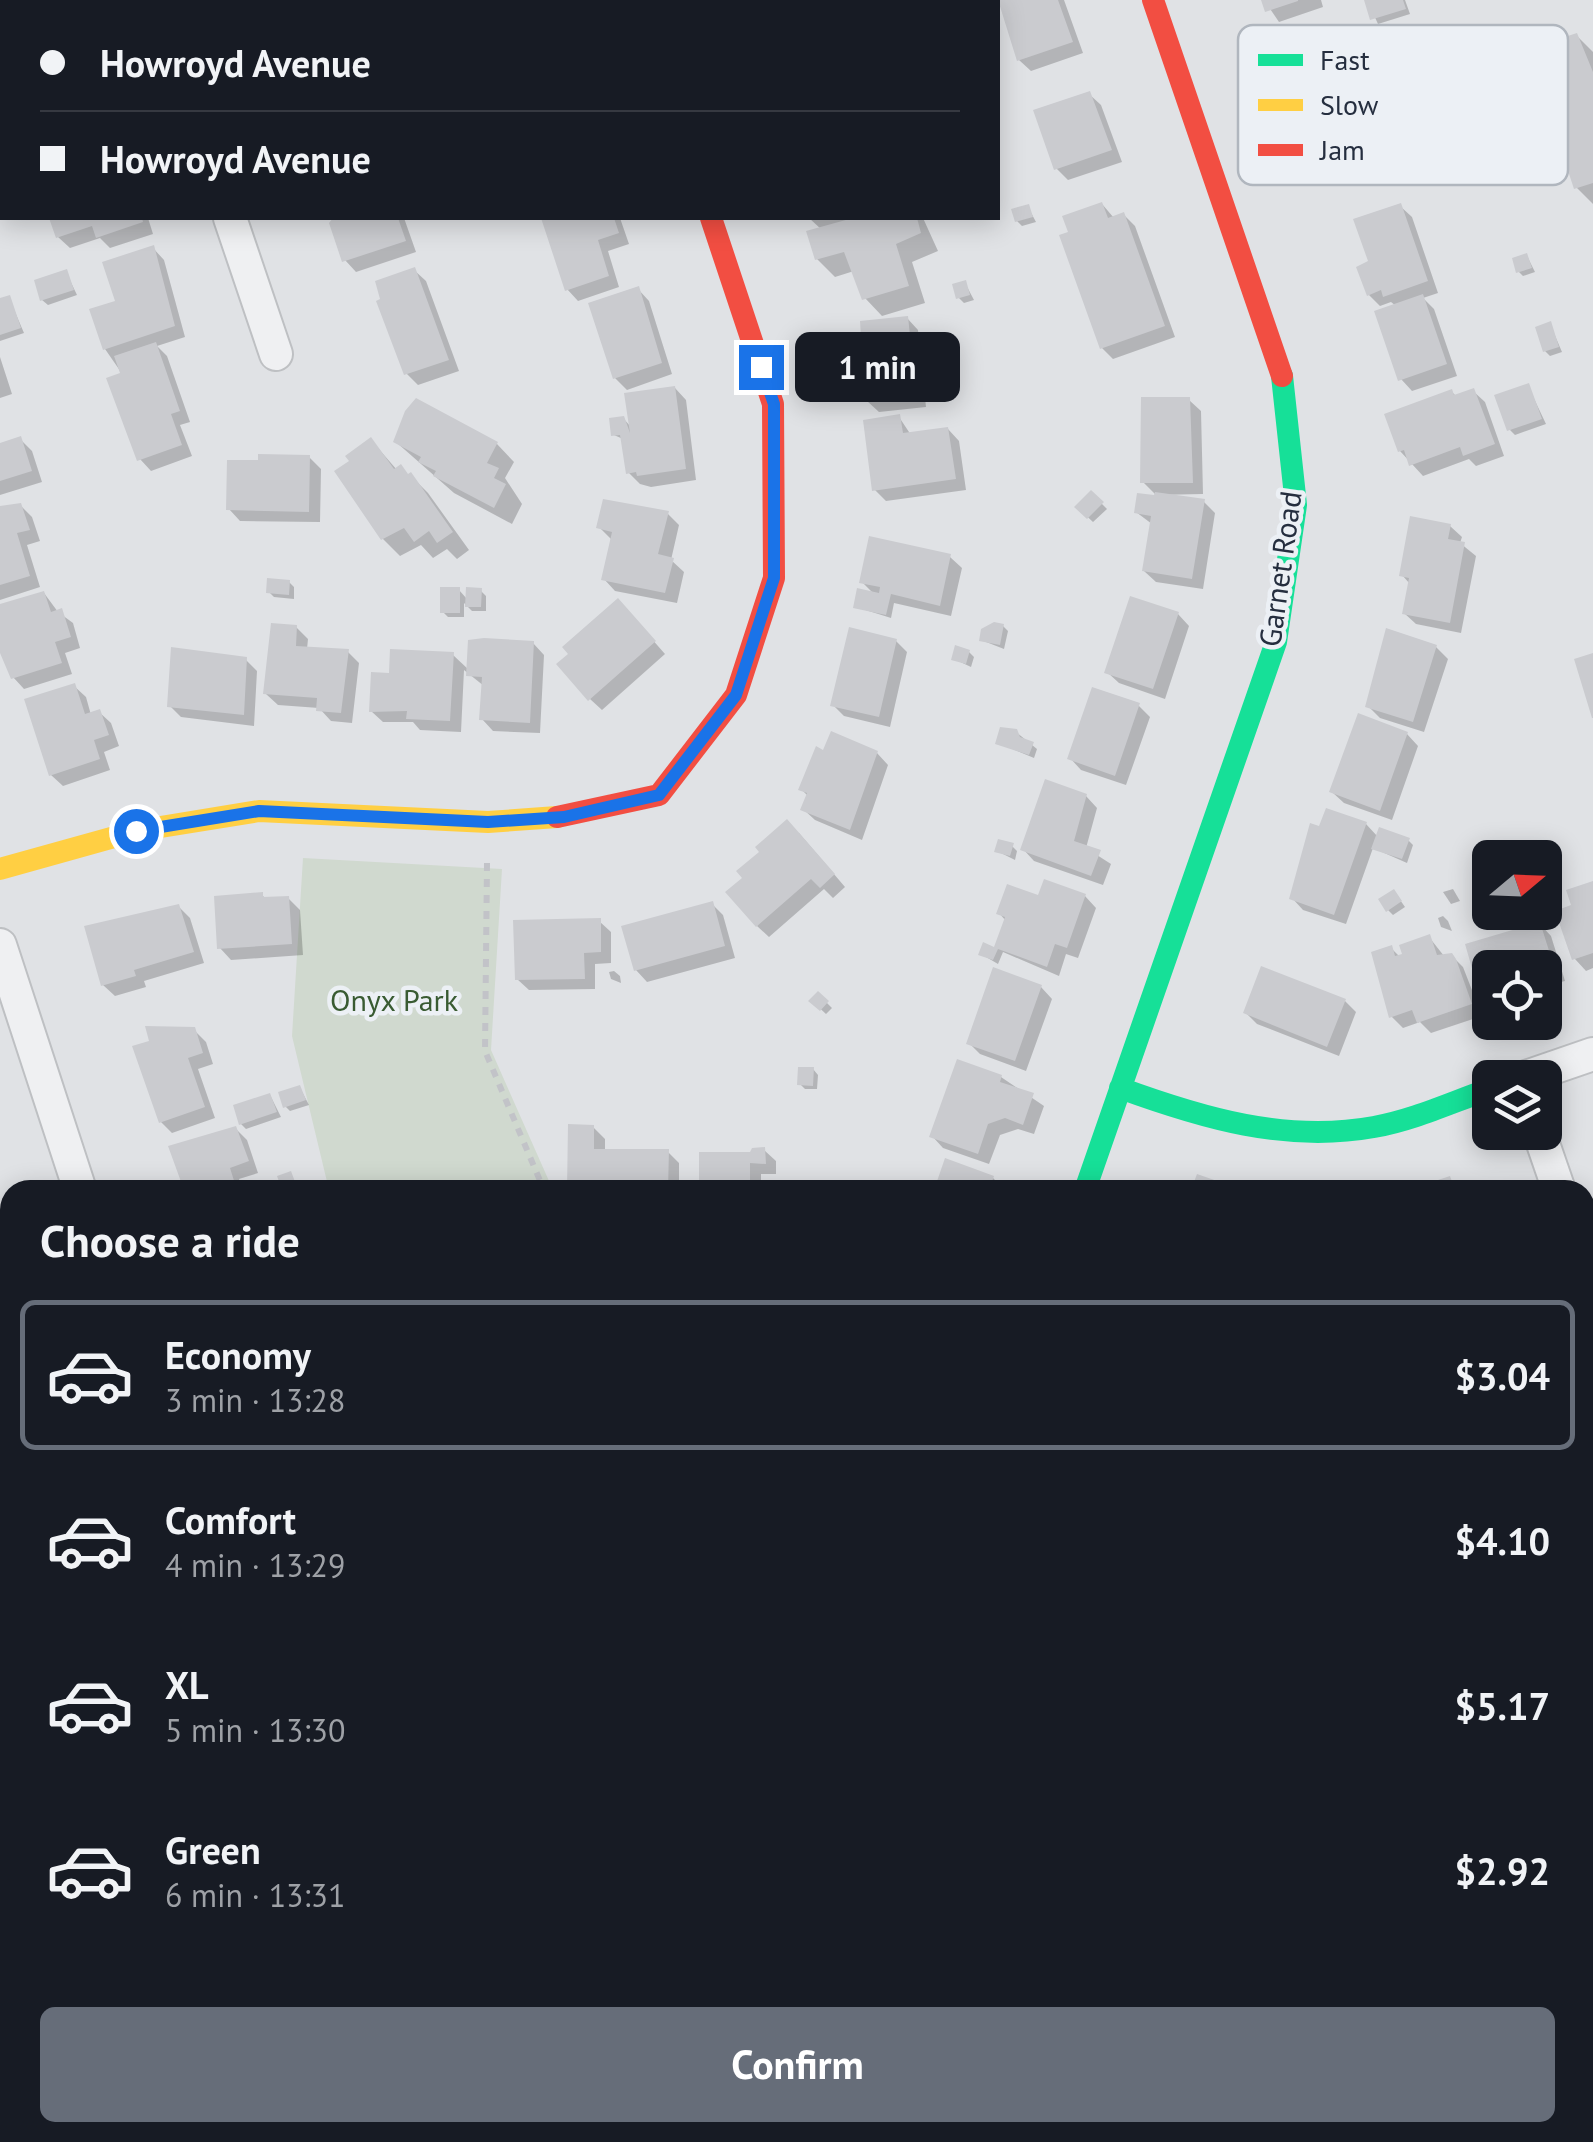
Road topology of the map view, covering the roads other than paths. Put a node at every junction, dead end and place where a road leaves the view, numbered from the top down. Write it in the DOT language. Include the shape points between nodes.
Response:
graph roads {
  1 [pos="1153,0"];
  2 [pos="231,220"];
  3 [pos="712,220"];
  4 [pos="276,354"];
  5 [pos="0,868"];
  6 [pos="0,945"];
  7 [pos="1593,1054"];
  8 [pos="1562,1065"];
  9 [pos="1120,1088"];
  10 [pos="1472,1095"];
  11 [pos="1545,1150"];
  12 [pos="77,1180"];
  13 [pos="1088,1180"];
  14 [pos="1556,1180"];
  1 -- 9 [label="street, Garnet Road" via="1285,384 1296,506 1276,642"];
  2 -- 4 [label="street"];
  3 -- 5 [label="street" via="774,404 774,578 736,695 659,795 564,817 488,822 259,811 136,831"];
  6 -- 12 [label="street"];
  7 -- 8 [label="street"];
  9 -- 10 [label="street" via="1256,1132 1335,1134"];
  9 -- 13 [label="street, Garnet Road"];
  11 -- 14 [label="street"];
}
